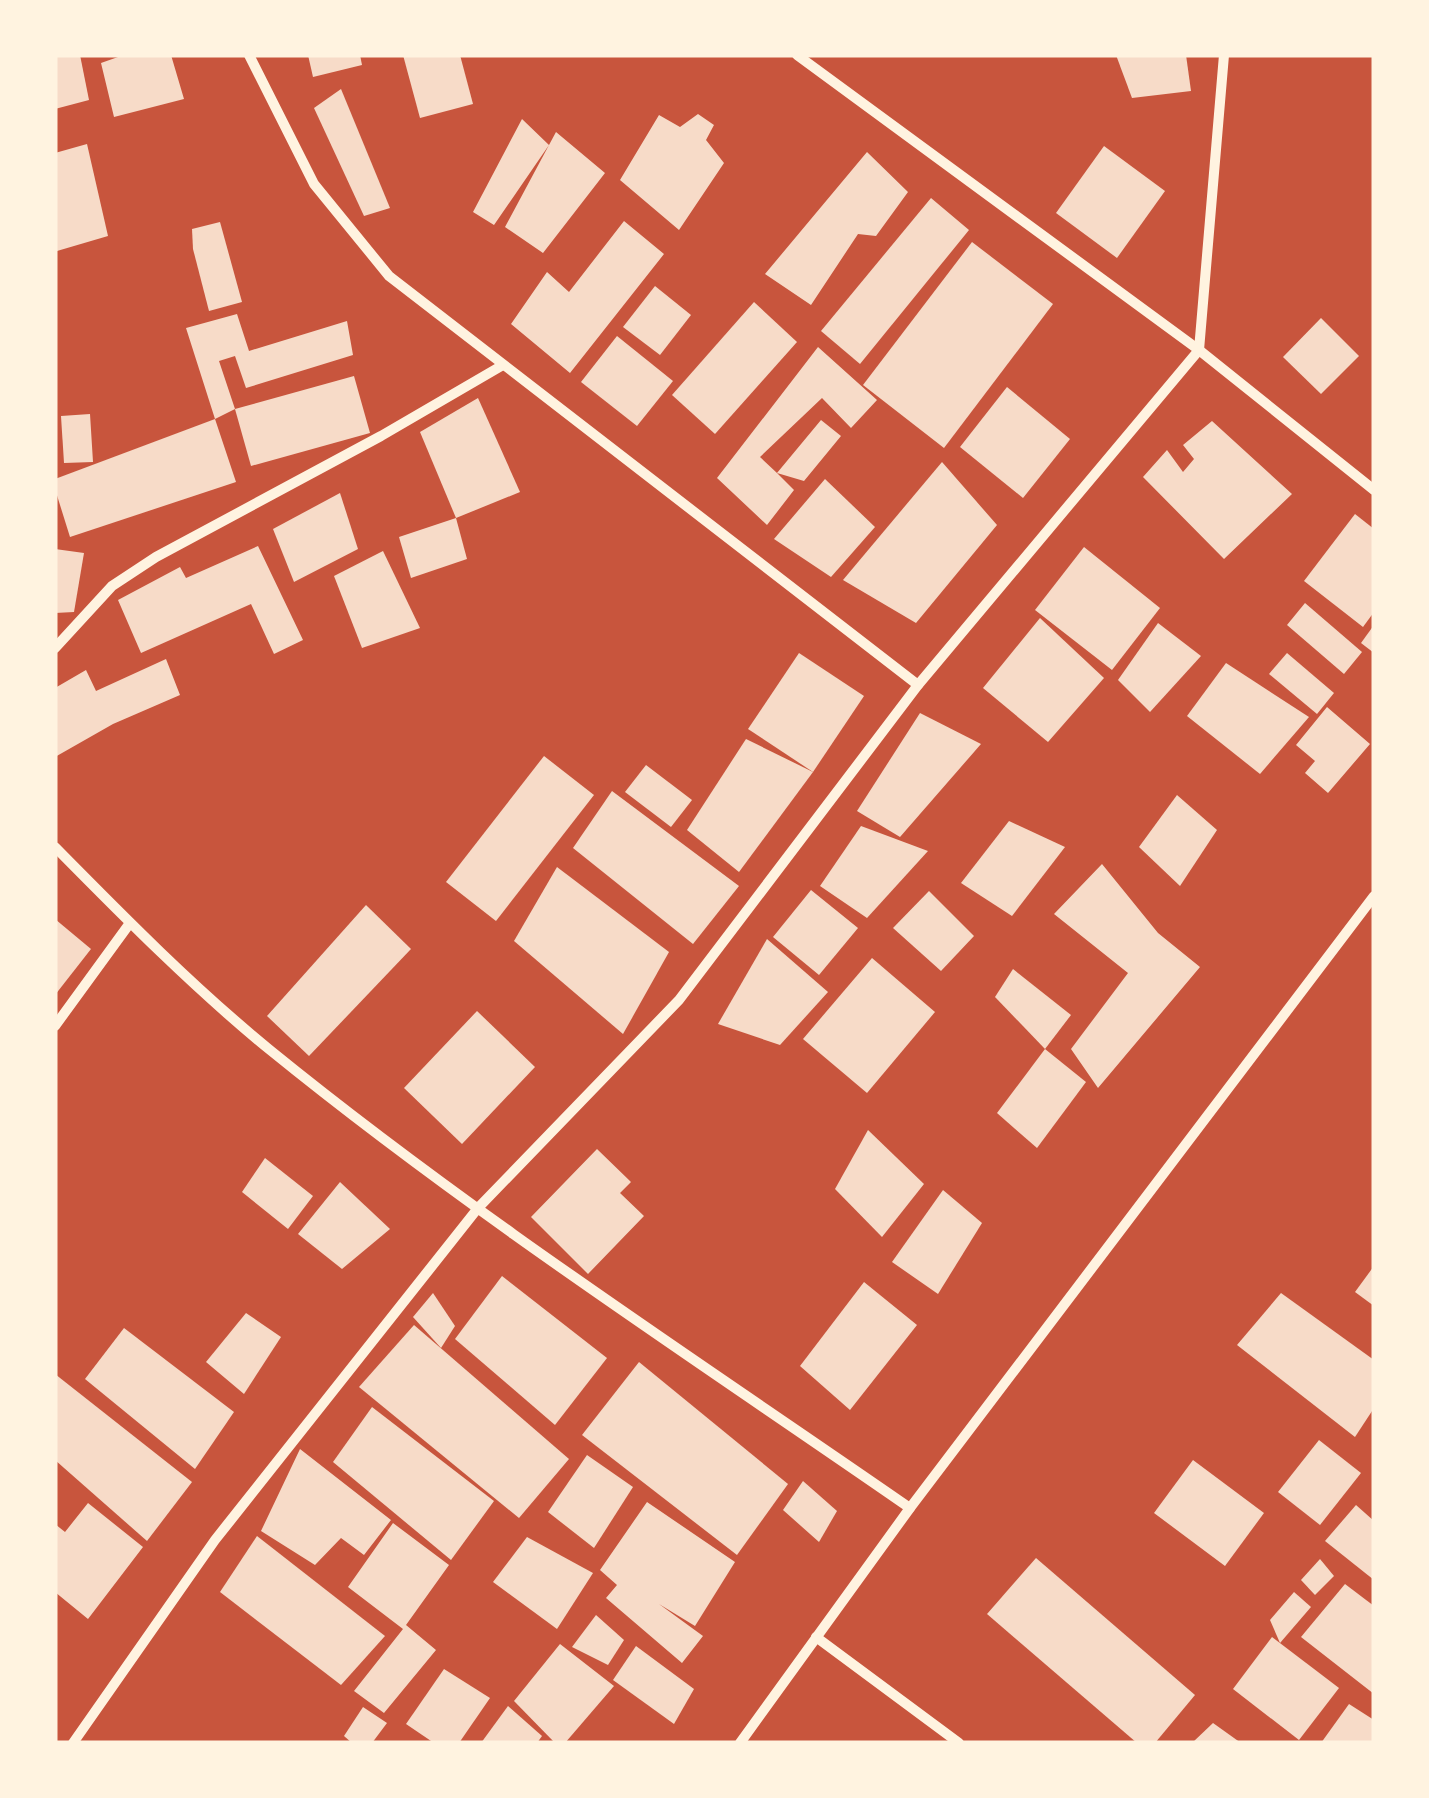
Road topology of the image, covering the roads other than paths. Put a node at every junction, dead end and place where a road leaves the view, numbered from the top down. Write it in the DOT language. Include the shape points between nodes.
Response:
graph roads {
  1 [pos="249,55"];
  2 [pos="797,55"];
  3 [pos="1224,55"];
  4 [pos="1199,350"];
  5 [pos="503,366"];
  6 [pos="1374,490"];
  7 [pos="55,648"];
  8 [pos="918,685"];
  9 [pos="55,847"];
  10 [pos="1374,896"];
  11 [pos="130,923"];
  12 [pos="55,1026"];
  13 [pos="478,1208"];
  14 [pos="910,1508"];
  15 [pos="816,1637"];
  16 [pos="73,1743"];
  17 [pos="740,1743"];
  18 [pos="959,1743"];
  1 -- 5 [label="street" via="314,184 376,261"];
  2 -- 4 [label="street"];
  3 -- 4 [label="street"];
  4 -- 6 [label="street"];
  4 -- 8 [label="street"];
  5 -- 7 [label="street" via="156,556 112,586"];
  5 -- 8 [label="street"];
  8 -- 13 [label="street" via="679,1000"];
  9 -- 11 [label="street"];
  10 -- 14 [label="street"];
  11 -- 12 [label="street"];
  11 -- 13 [label="street" via="269,1049"];
  13 -- 14 [label="street"];
  13 -- 16 [label="street" via="214,1540"];
  14 -- 15 [label="street"];
  15 -- 17 [label="street"];
  15 -- 18 [label="street"];
}
